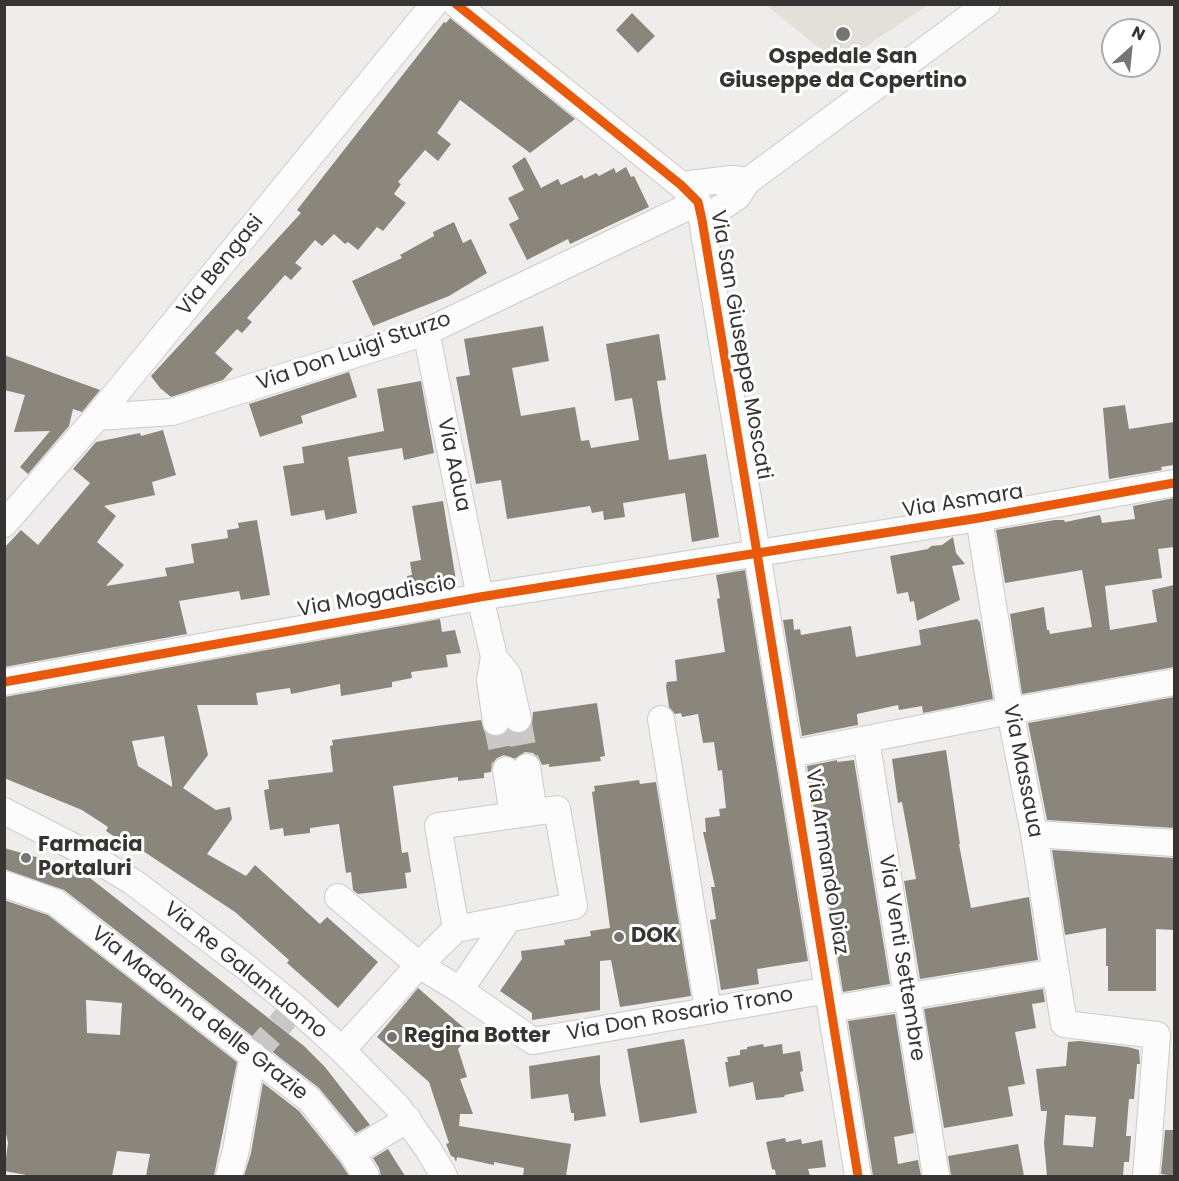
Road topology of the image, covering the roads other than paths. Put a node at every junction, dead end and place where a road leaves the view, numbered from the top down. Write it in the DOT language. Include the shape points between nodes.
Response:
graph roads {
  1 [pos="434,4"];
  2 [pos="456,4"];
  3 [pos="987,4"];
  4 [pos="748,181"];
  5 [pos="694,202"];
  6 [pos="426,332"];
  7 [pos="97,417"];
  8 [pos="1174,483"];
  9 [pos="979,518"];
  10 [pos="4,524"];
  11 [pos="757,553"];
  12 [pos="480,597"];
  13 [pos="4,682"];
  14 [pos="1174,682"];
  15 [pos="1010,711"];
  16 [pos="662,719"];
  17 [pos="507,720"];
  18 [pos="866,739"];
  19 [pos="790,754"];
  20 [pos="517,768"];
  21 [pos="4,812"];
  22 [pos="524,813"];
  23 [pos="1034,834"];
  24 [pos="1174,843"];
  25 [pos="4,884"];
  26 [pos="338,897"];
  27 [pos="507,921"];
  28 [pos="456,929"];
  29 [pos="419,965"];
  30 [pos="1056,972"];
  31 [pos="460,990"];
  32 [pos="908,996"];
  33 [pos="830,999"];
  34 [pos="708,1010"];
  35 [pos="342,1050"];
  36 [pos="252,1055"];
  37 [pos="408,1119"];
  38 [pos="352,1154"];
  39 [pos="229,1176"];
  40 [pos="366,1176"];
  41 [pos="444,1176"];
  42 [pos="858,1176"];
  43 [pos="936,1176"];
  44 [pos="1146,1176"];
  1 -- 7 [label="street, Via Bengasi"];
  2 -- 5 [label="street"];
  3 -- 4 [label="street"];
  4 -- 5 [label="street" via="732,179"];
  4 -- 5 [label="street" via="737,197"];
  5 -- 6 [label="street, Via Don Luigi Sturzo"];
  5 -- 11 [label="street, Via San Giuseppe Moscati"];
  6 -- 7 [label="street, Via Don Luigi Sturzo" via="172,412"];
  6 -- 12 [label="street, Via Adua"];
  7 -- 10 [label="street, Via Bengasi"];
  8 -- 9 [label="street, Via Asmara"];
  9 -- 11 [label="street, Via Asmara"];
  9 -- 15 [label="street, Via Massaua"];
  11 -- 12 [label="street, Via Mogadiscio"];
  11 -- 19 [label="street, Via Armando Diaz"];
  12 -- 13 [label="street, Via Mogadiscio"];
  12 -- 17 [label="street, Via Adua" via="494,657 490,680"];
  14 -- 15 [label="street"];
  15 -- 18 [label="street"];
  15 -- 23 [label="street, Via Massaua"];
  16 -- 34 [label="street"];
  18 -- 19 [label="street"];
  18 -- 32 [label="street, Via Venti Settembre"];
  19 -- 33 [label="street, Via Armando Diaz"];
  20 -- 22 [label="street"];
  21 -- 35 [label="street, Via Re Galantuomo" via="133,882 246,967"];
  22 -- 27 [label="street" via="557,809 574,906"];
  22 -- 28 [label="street" via="438,826"];
  23 -- 24 [label="street"];
  23 -- 30 [label="street, Via Massaua"];
  25 -- 36 [label="street, Via Madonna delle Grazie" via="55,902"];
  26 -- 29 [label="street"];
  27 -- 28 [label="street"];
  27 -- 31 [label="street"];
  28 -- 29 [label="street"];
  29 -- 31 [label="street"];
  29 -- 35 [label="street"];
  30 -- 32 [label="street, Via Don Rosario Trono"];
  30 -- 44 [label="street, Via Massaua" via="1064,1024 1157,1035"];
  31 -- 34 [label="street, Via Don Rosario Trono" via="533,1041"];
  32 -- 33 [label="street, Via Don Rosario Trono"];
  32 -- 43 [label="street, Via Venti Settembre"];
  33 -- 34 [label="street, Via Don Rosario Trono"];
  33 -- 42 [label="street, Via Armando Diaz"];
  35 -- 37 [label="street, Via Re Galantuomo"];
  36 -- 38 [label="street, Via Madonna delle Grazie" via="310,1100"];
  36 -- 39 [label="street"];
  37 -- 38 [label="street"];
  37 -- 41 [label="street, Via Re Galantuomo"];
  38 -- 40 [label="street, Via Madonna delle Grazie"];
}
